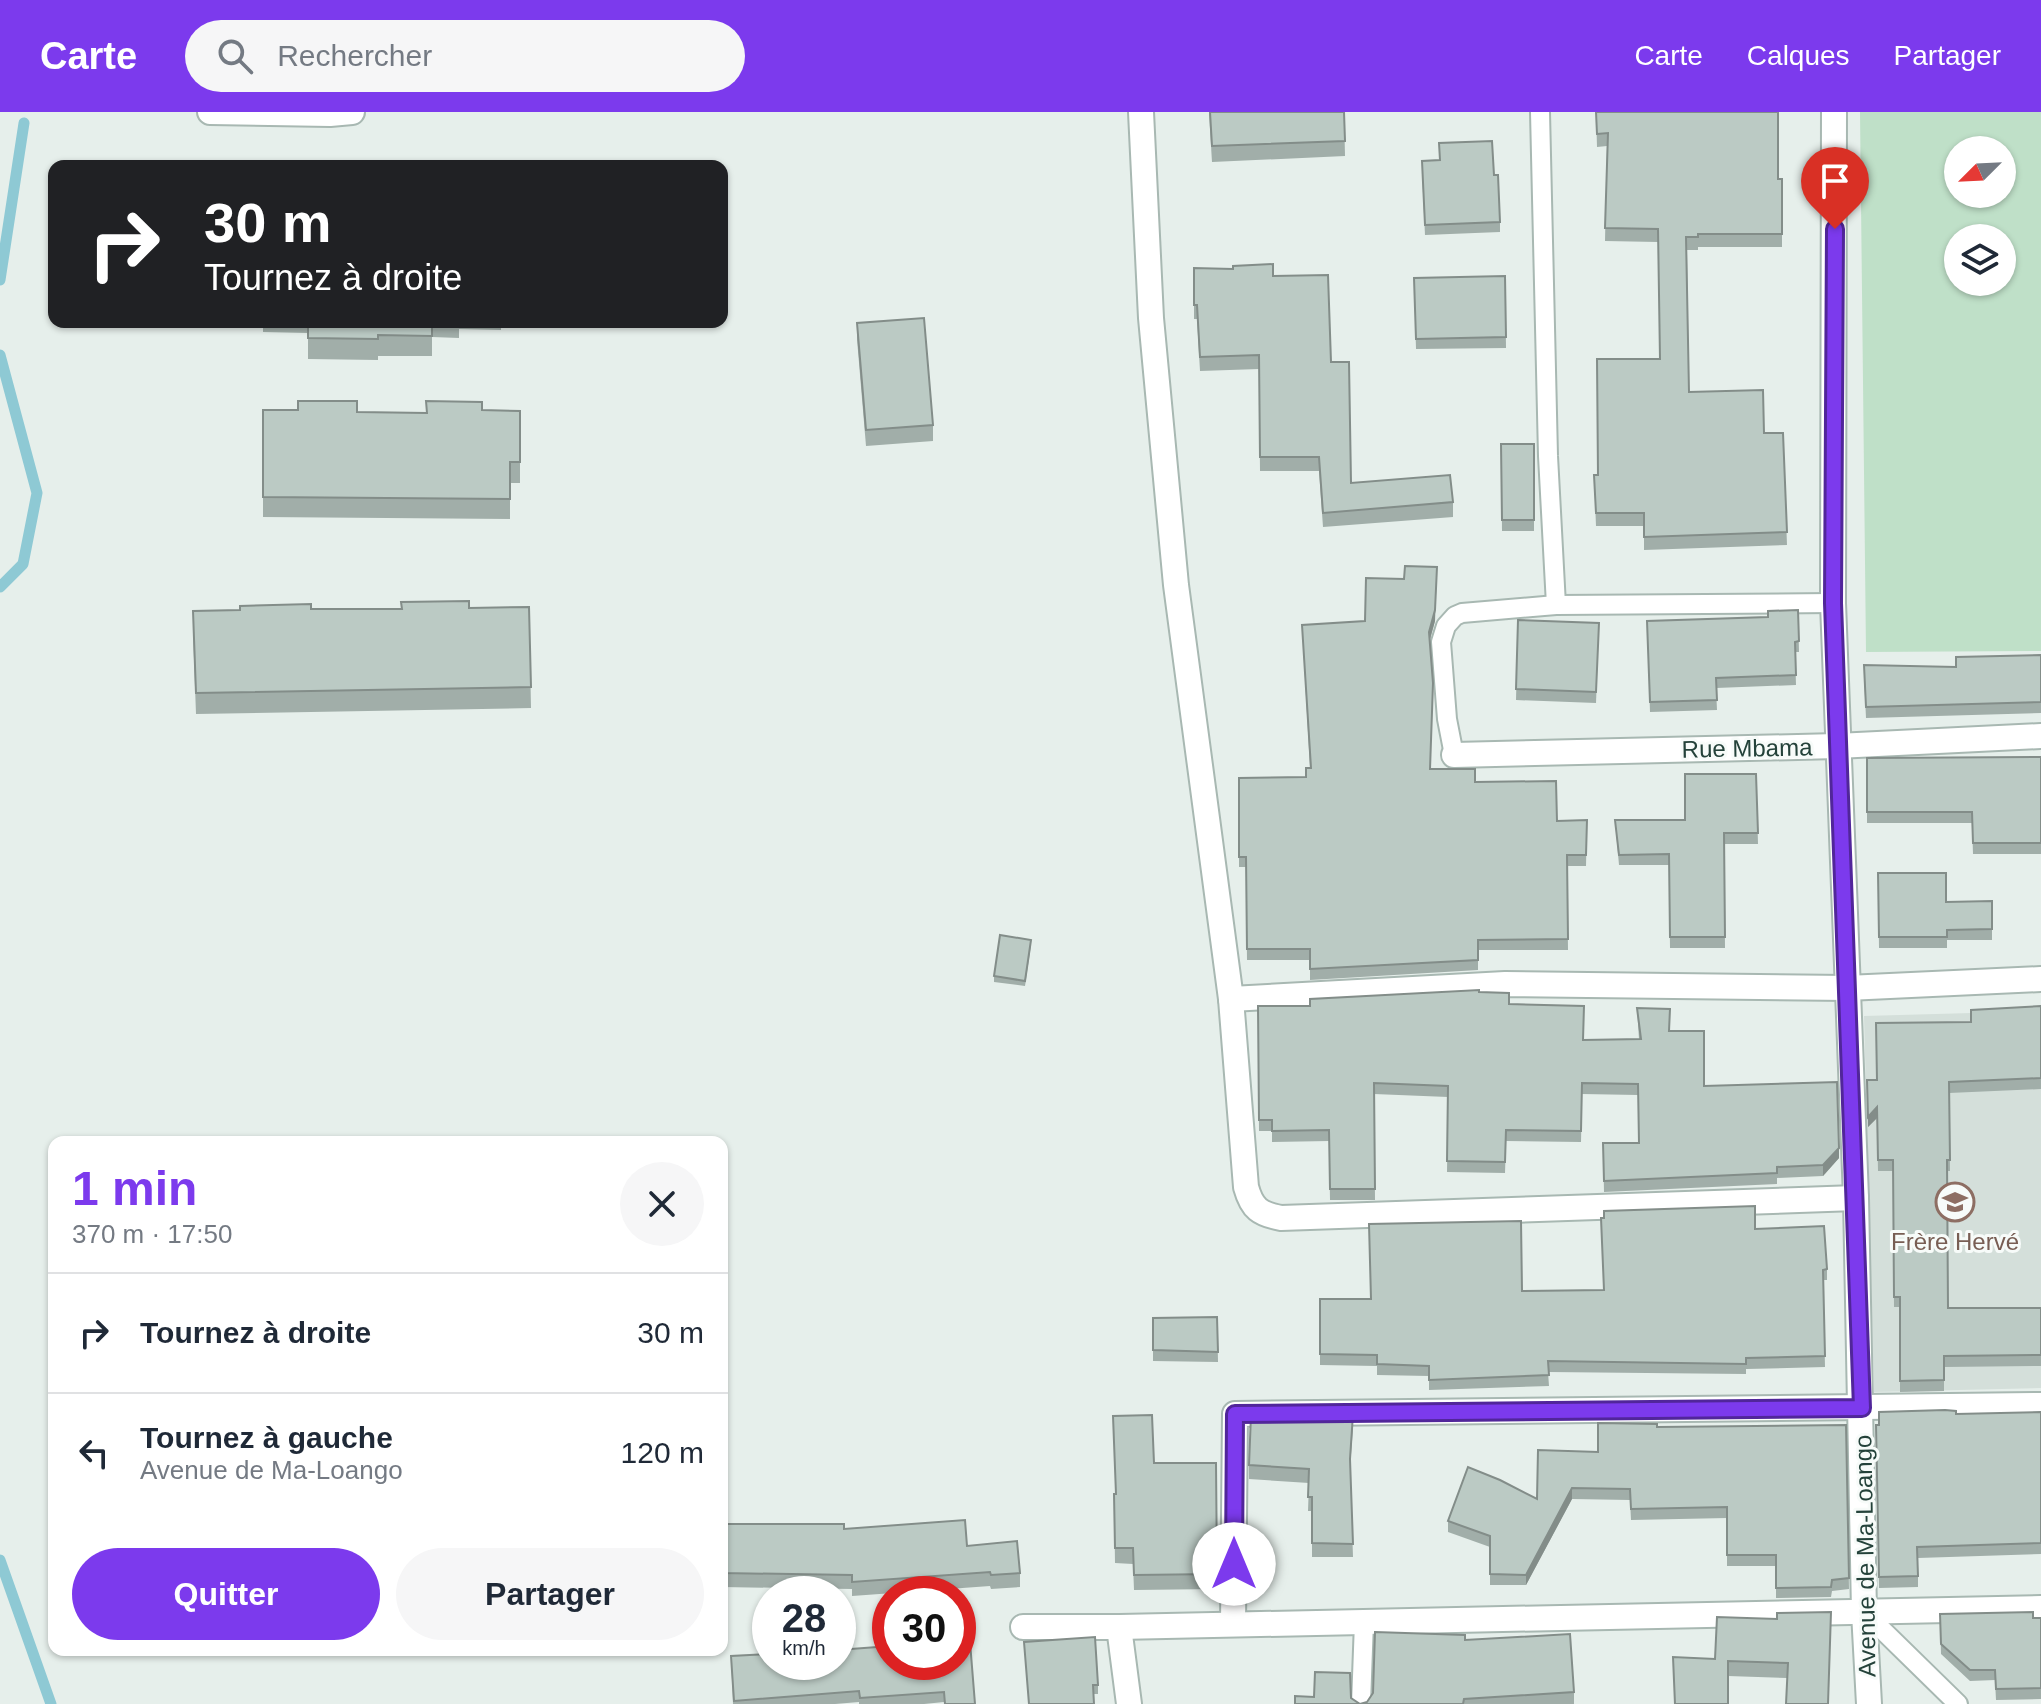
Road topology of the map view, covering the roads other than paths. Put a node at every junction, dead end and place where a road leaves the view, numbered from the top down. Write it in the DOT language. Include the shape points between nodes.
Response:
graph roads {
  1 [pos="210,112"];
  2 [pos="352,112"];
  3 [pos="1141,112"];
  4 [pos="1540,112"];
  5 [pos="1834,112"];
  6 [pos="1833,603"];
  7 [pos="1556,605"];
  8 [pos="2041,736"];
  9 [pos="1837,746"];
  10 [pos="1454,755"];
  11 [pos="2041,979"];
  12 [pos="1847,988"];
  13 [pos="1231,999"];
  14 [pos="1856,1198"];
  15 [pos="2041,1405"];
  16 [pos="1862,1408"];
  17 [pos="2041,1608"];
  18 [pos="1864,1612"];
  19 [pos="1364,1622"];
  20 [pos="1233,1624"];
  21 [pos="1023,1627"];
  22 [pos="1119,1627"];
  23 [pos="1129,1704"];
  24 [pos="1361,1704"];
  25 [pos="1869,1704"];
  26 [pos="1958,1704"];
  1 -- 2 [label="street"];
  3 -- 13 [label="street" via="1151,318 1176,585"];
  4 -- 7 [label="lane"];
  5 -- 6 [label="street, Avenue de Ma-Loango"];
  6 -- 7 [label="lane"];
  6 -- 9 [label="street, Avenue de Ma-Loango"];
  7 -- 10 [label="lane" via="1462,613 1446,626 1441,642"];
  8 -- 9 [label="street, Rue Mbama"];
  9 -- 10 [label="street, Rue Mbama"];
  9 -- 12 [label="street, Avenue de Ma-Loango"];
  11 -- 12 [label="street"];
  12 -- 13 [label="street" via="1505,984"];
  12 -- 14 [label="street, Avenue de Ma-Loango"];
  13 -- 14 [label="street" via="1246,1187 1251,1204 1262,1214 1416,1215"];
  14 -- 16 [label="street, Avenue de Ma-Loango"];
  15 -- 16 [label="street"];
  16 -- 18 [label="street, Avenue de Ma-Loango"];
  16 -- 20 [label="street" via="1235,1414"];
  17 -- 18 [label="street"];
  18 -- 19 [label="street"];
  18 -- 25 [label="street, Avenue de Ma-Loango"];
  18 -- 26 [label="lane"];
  19 -- 20 [label="street"];
  19 -- 24 [label="lane"];
  20 -- 22 [label="street"];
  21 -- 22 [label="street"];
  22 -- 23 [label="street"];
}
